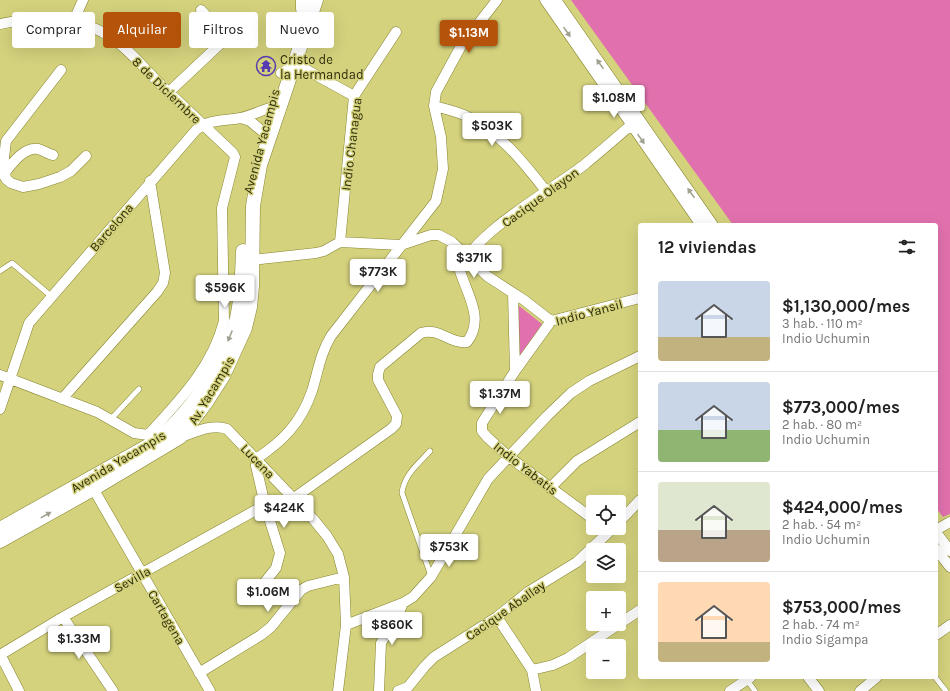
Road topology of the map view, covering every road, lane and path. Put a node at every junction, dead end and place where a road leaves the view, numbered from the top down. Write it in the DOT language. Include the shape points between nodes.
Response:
graph roads {
  1 [pos="83,0"];
  2 [pos="316,0"];
  3 [pos="497,0"];
  4 [pos="545,0"];
  5 [pos="556,0"];
  6 [pos="304,3"];
  7 [pos="201,10"];
  8 [pos="78,12"];
  9 [pos="12,22"];
  10 [pos="0,24"];
  11 [pos="95,29"];
  12 [pos="396,32"];
  13 [pos="61,70"];
  14 [pos="287,70"];
  15 [pos="169,92"];
  16 [pos="354,96"];
  17 [pos="274,106"];
  18 [pos="434,106"];
  19 [pos="241,118"];
  20 [pos="203,124"];
  21 [pos="631,125"];
  22 [pos="262,131"];
  23 [pos="53,155"];
  24 [pos="86,156"];
  25 [pos="2,175"];
  26 [pos="150,182"];
  27 [pos="546,191"];
  28 [pos="701,223"];
  29 [pos="712,223"];
  30 [pos="340,242"];
  31 [pos="401,245"];
  32 [pos="466,256"];
  33 [pos="252,260"];
  34 [pos="0,271"];
  35 [pos="513,293"];
  36 [pos="51,296"];
  37 [pos="638,299"];
  38 [pos="551,322"];
  39 [pos="638,357"];
  40 [pos="515,371"];
  41 [pos="4,378"];
  42 [pos="139,389"];
  43 [pos="62,399"];
  44 [pos="0,409"];
  45 [pos="111,419"];
  46 [pos="638,423"];
  47 [pos="180,437"];
  48 [pos="150,439"];
  49 [pos="430,451"];
  50 [pos="509,457"];
  51 [pos="256,459"];
  52 [pos="91,484"];
  53 [pos="550,488"];
  54 [pos="294,498"];
  55 [pos="638,502"];
  56 [pos="265,505"];
  57 [pos="586,514"];
  58 [pos="626,515"];
  59 [pos="950,522"];
  60 [pos="0,530"];
  61 [pos="938,530"];
  62 [pos="938,534"];
  63 [pos="604,535"];
  64 [pos="0,541"];
  65 [pos="950,551"];
  66 [pos="938,552"];
  67 [pos="950,567"];
  68 [pos="142,573"];
  69 [pos="344,576"];
  70 [pos="431,577"];
  71 [pos="261,587"];
  72 [pos="403,603"];
  73 [pos="638,611"];
  74 [pos="63,616"];
  75 [pos="497,617"];
  76 [pos="346,625"];
  77 [pos="950,625"];
  78 [pos="938,634"];
  79 [pos="0,655"];
  80 [pos="532,670"];
  81 [pos="199,673"];
  82 [pos="749,679"];
  83 [pos="810,679"];
  84 [pos="875,679"];
  85 [pos="937,679"];
  86 [pos="864,690"];
  87 [pos="19,691"];
  88 [pos="113,691"];
  89 [pos="210,691"];
  90 [pos="338,691"];
  91 [pos="379,691"];
  92 [pos="398,691"];
  93 [pos="536,691"];
  94 [pos="730,691"];
  95 [pos="755,691"];
  96 [pos="819,691"];
  97 [pos="946,691"];
  1 -- 8 [label="street"];
  2 -- 14 [label="street, Av. Yacampis"];
  3 -- 18 [label="street" via="451,62 436,92"];
  4 -- 21 [label="street, one-way"];
  29 -- 5 [label="street, one-way"];
  6 -- 14 [label="street, Avenida Yacampis"];
  7 -- 15 [label="street" via="224,37 220,44"];
  9 -- 10 [label="street, 8 de Diciembre"];
  11 -- 15 [label="street, 8 de Diciembre" via="110,37"];
  12 -- 16 [label="street, Indio Chanagua"];
  13 -- 25 [label="street" via="6,140"];
  14 -- 16 [label="street" via="303,68"];
  14 -- 17 [label="street, Av. Yacampis"];
  15 -- 20 [label="street, 8 de Diciembre"];
  16 -- 30 [label="street, Indio Chanagua"];
  17 -- 19 [label="street"];
  17 -- 22 [label="street, Avenida Yacampis"];
  17 -- 33 [label="street, Av. Yacampis" via="254,190"];
  18 -- 27 [label="street" via="465,115 493,134 520,158"];
  18 -- 31 [label="street" via="443,152 441,185 436,201"];
  19 -- 20 [label="street"];
  19 -- 22 [label="street" via="250,121"];
  20 -- 26 [label="street, Barcelona"];
  20 -- 48 [label="street, 8 de Diciembre" via="235,157 222,208 224,321 202,372"];
  21 -- 27 [label="street, Cacique Olayon" via="584,165"];
  21 -- 28 [label="street, one-way"];
  22 -- 48 [label="street, Avenida Yacampis, one-way" via="245,198 241,295 237,319 217,365 194,402 167,432"];
  23 -- 25 [label="street" via="28,150"];
  24 -- 25 [label="street" via="71,171 39,184 23,187 11,183"];
  26 -- 36 [label="street, Barcelona"];
  26 -- 43 [label="street" via="165,273 163,283"];
  27 -- 32 [label="street, Cacique Olayon" via="481,239"];
  30 -- 31 [label="street"];
  30 -- 33 [label="street" via="316,253"];
  31 -- 32 [label="street" via="431,235 439,235 452,242"];
  31 -- 51 [label="street" via="331,336 319,361 306,405 286,436"];
  32 -- 35 [label="street" via="487,276"];
  32 -- 54 [label="street, Cacique Olayon" via="460,271 472,300 472,335 467,342 459,343 435,331 421,333 380,367 378,380 397,416 396,424"];
  33 -- 47 [label="street, Av. Yacampis" via="252,286 245,328 223,376 208,401"];
  34 -- 36 [label="lane" via="12,263"];
  35 -- 38 [label="street"];
  35 -- 40 [label="street"];
  36 -- 41 [label="street, Barcelona" via="29,323"];
  37 -- 38 [label="street, Indio Yansil"];
  38 -- 40 [label="street, Indio Yansil"];
  39 -- 50 [label="street" via="589,381 571,393"];
  40 -- 50 [label="street, Indio Yabatis" via="482,423 482,431"];
  41 -- 43 [label="street"];
  41 -- 44 [label="street, Barcelona"];
  42 -- 45 [label="lane"];
  43 -- 45 [label="street"];
  45 -- 48 [label="street"];
  46 -- 53 [label="street" via="577,461"];
  47 -- 51 [label="street, Lucena" via="219,426 227,430"];
  47 -- 52 [label="street, Av. Yacampis"];
  48 -- 52 [label="street, Avenida Yacampis"];
  49 -- 70 [label="lane" via="412,470 403,484 402,493"];
  50 -- 53 [label="street, Indio Yabatis"];
  50 -- 70 [label="street" via="478,493"];
  51 -- 54 [label="street, Lucena"];
  51 -- 56 [label="street"];
  52 -- 60 [label="street, Avenida Yacampis"];
  64 -- 52 [label="street, Av. Yacampis, one-way"];
  52 -- 68 [label="street, Cartagena"];
  53 -- 57 [label="street, Indio Yabatis"];
  54 -- 69 [label="street, Lucena" via="327,536 338,554"];
  55 -- 58 [label="street"];
  56 -- 68 [label="street, Sevilla"];
  56 -- 71 [label="street" via="280,553 276,568"];
  59 -- 61 [label="street"];
  62 -- 65 [label="street"];
  63 -- 75 [label="street, Cacique Aballay" via="577,562 528,592"];
  66 -- 67 [label="street"];
  68 -- 74 [label="street, Sevilla"];
  68 -- 81 [label="street, Cartagena"];
  69 -- 76 [label="street, Lucena"];
  69 -- 81 [label="street" via="301,590 271,627"];
  70 -- 72 [label="street" via="413,597"];
  72 -- 76 [label="street"];
  72 -- 91 [label="street" via="381,643"];
  73 -- 80 [label="street" via="568,658"];
  74 -- 79 [label="street, Sevilla"];
  74 -- 88 [label="street"];
  75 -- 80 [label="street"];
  75 -- 92 [label="street, Cacique Aballay" via="434,657 408,687"];
  76 -- 90 [label="street, Lucena"];
  77 -- 78 [label="street"];
  79 -- 87 [label="street"];
  80 -- 93 [label="street"];
  81 -- 89 [label="street, Cartagena"];
  82 -- 94 [label="street"];
  82 -- 95 [label="lane"];
  83 -- 96 [label="street"];
  84 -- 86 [label="street"];
  85 -- 97 [label="lane"];
}
